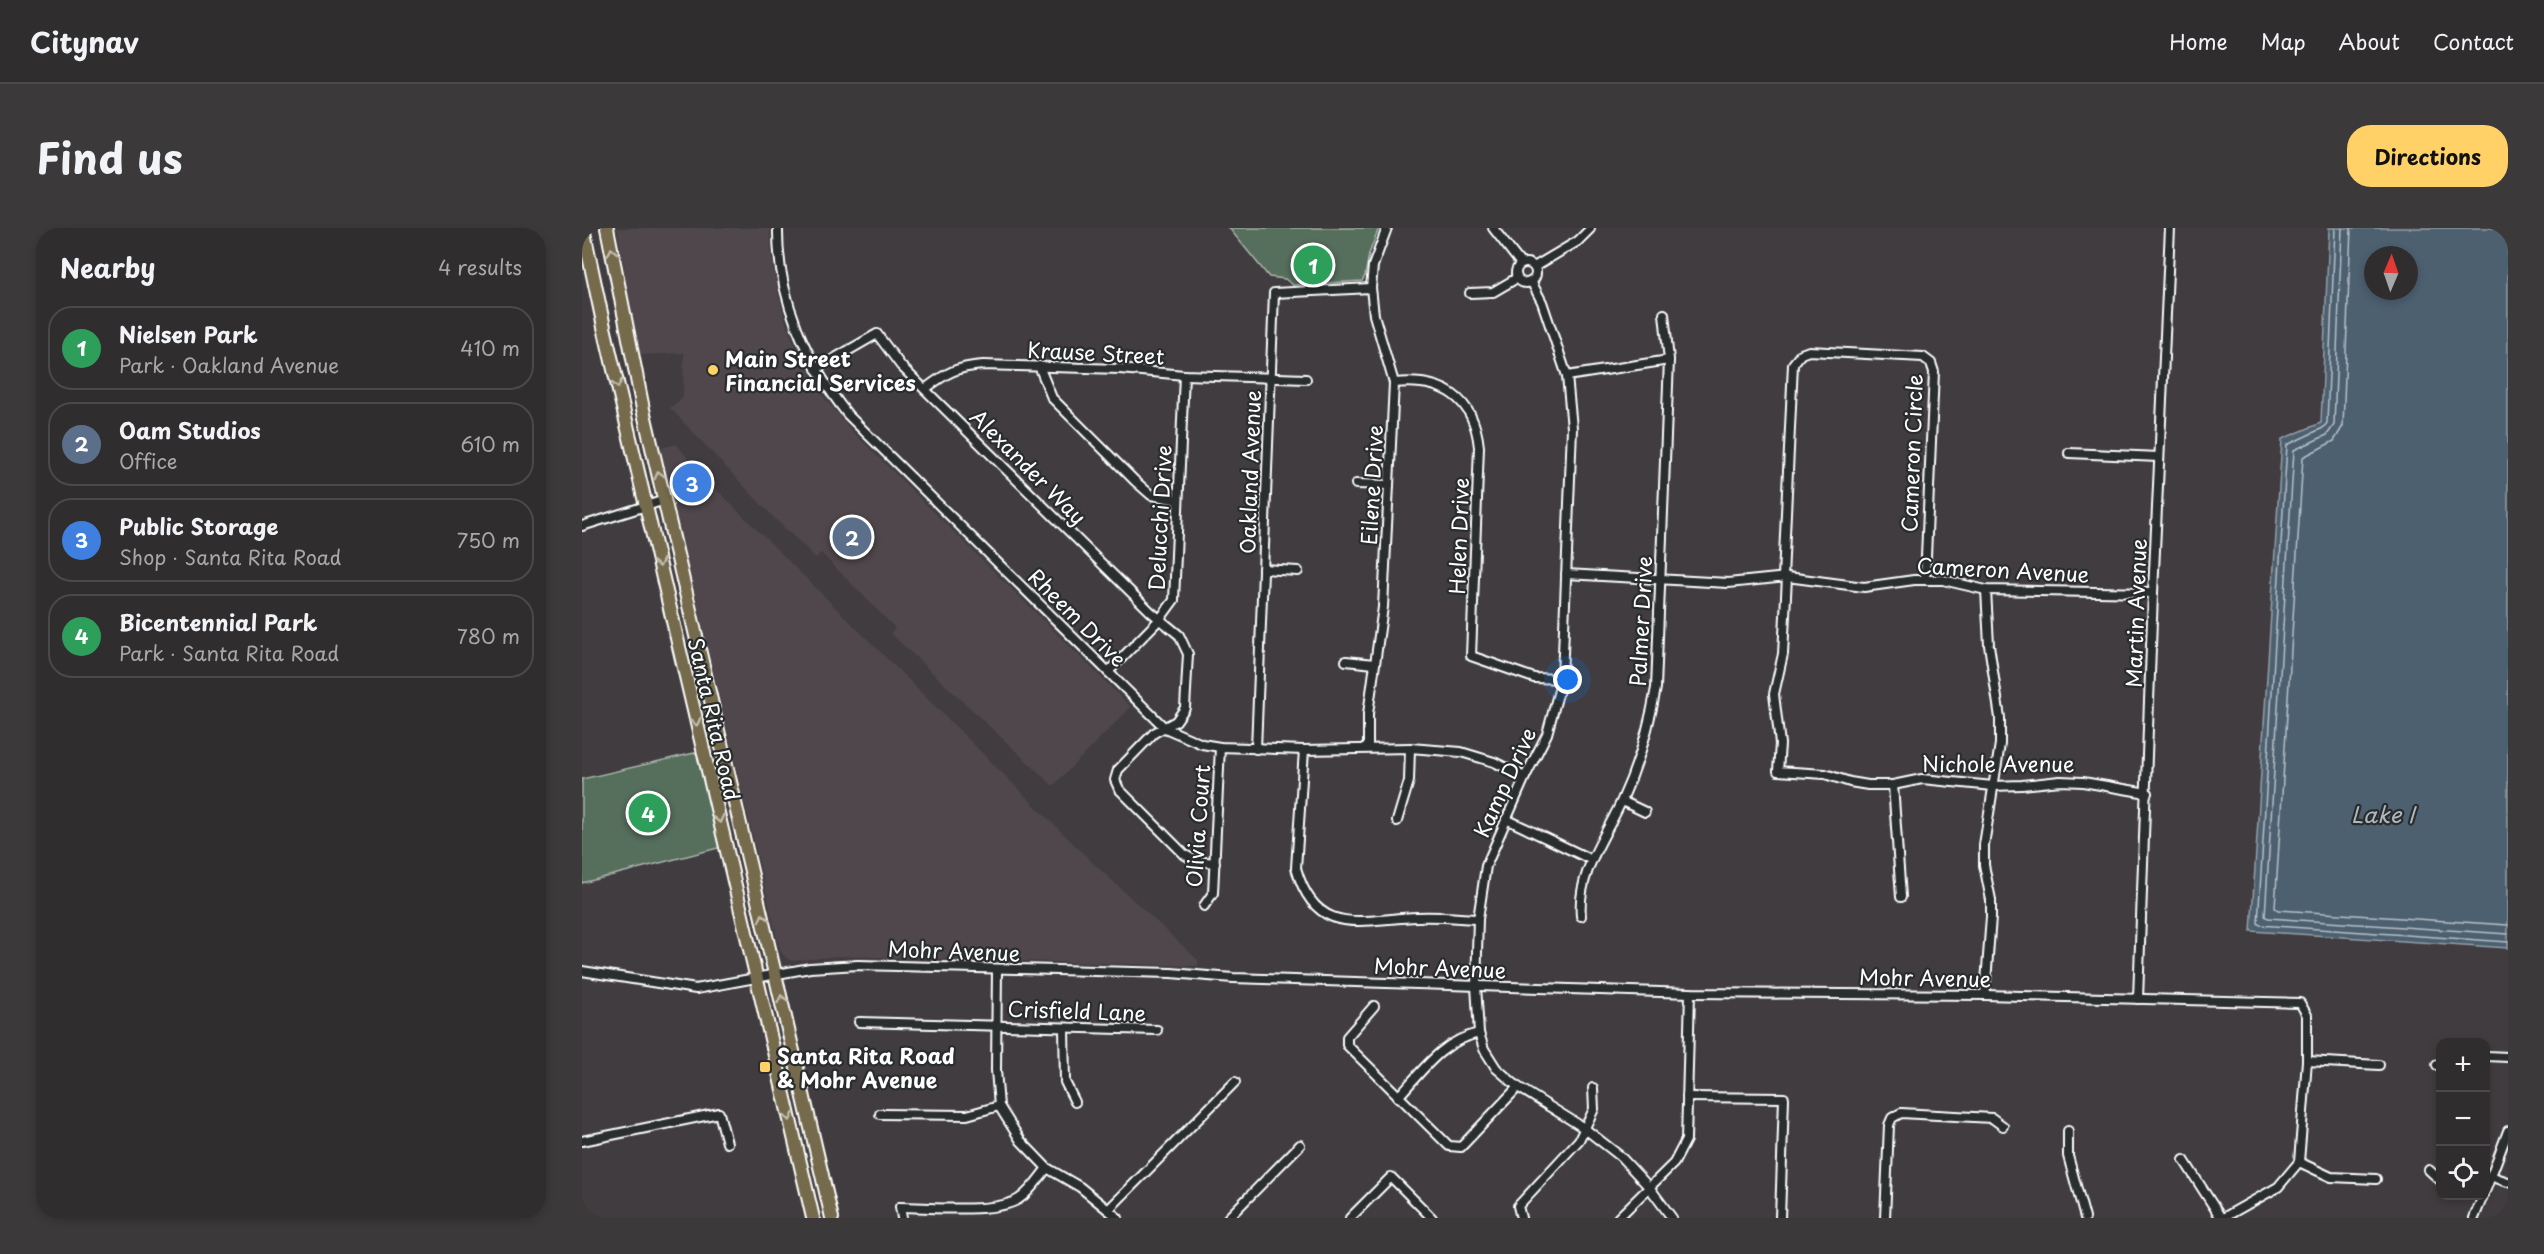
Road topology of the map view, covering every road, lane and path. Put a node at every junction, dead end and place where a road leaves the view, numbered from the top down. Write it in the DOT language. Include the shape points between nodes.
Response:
graph roads {
  1 [pos="583,228"];
  2 [pos="607,228"];
  3 [pos="778,228"];
  4 [pos="1387,228"];
  5 [pos="1493,228"];
  6 [pos="2170,228"];
  7 [pos="1590,229"];
  8 [pos="1521,264"];
  9 [pos="1534,267"];
  10 [pos="1517,278"];
  11 [pos="1531,281"];
  12 [pos="1371,288"];
  13 [pos="1470,293"];
  14 [pos="1664,314"];
  15 [pos="1669,360"];
  16 [pos="1039,366"];
  17 [pos="816,369"];
  18 [pos="1184,375"];
  19 [pos="1567,376"];
  20 [pos="1271,377"];
  21 [pos="1306,379"];
  22 [pos="1394,383"];
  23 [pos="926,389"];
  24 [pos="2069,453"];
  25 [pos="2159,457"];
  26 [pos="1356,484"];
  27 [pos="1389,485"];
  28 [pos="665,500"];
  29 [pos="1178,500"];
  30 [pos="645,506"];
  31 [pos="582,526"];
  32 [pos="1263,569"];
  33 [pos="1298,571"];
  34 [pos="1566,574"];
  35 [pos="1785,577"];
  36 [pos="1661,579"];
  37 [pos="1924,580"];
  38 [pos="1986,590"];
  39 [pos="2153,593"];
  40 [pos="1160,619"];
  41 [pos="1346,661"];
  42 [pos="1374,664"];
  43 [pos="1108,672"];
  44 [pos="1562,679"];
  45 [pos="1165,728"];
  46 [pos="1221,747"];
  47 [pos="1368,748"];
  48 [pos="1410,748"];
  49 [pos="1256,749"];
  50 [pos="1304,750"];
  51 [pos="1525,777"];
  52 [pos="1893,785"];
  53 [pos="1993,786"];
  54 [pos="2147,793"];
  55 [pos="1622,801"];
  56 [pos="1645,812"];
  57 [pos="1506,819"];
  58 [pos="1397,821"];
  59 [pos="1592,860"];
  60 [pos="1215,863"];
  61 [pos="1901,897"];
  62 [pos="1204,906"];
  63 [pos="1581,916"];
  64 [pos="1478,919"];
  65 [pos="997,969"];
  66 [pos="582,971"];
  67 [pos="776,975"];
  68 [pos="756,979"];
  69 [pos="1476,986"];
  70 [pos="1690,993"];
  71 [pos="1985,995"];
  72 [pos="2138,999"];
  73 [pos="1374,1006"];
  74 [pos="859,1022"];
  75 [pos="996,1026"];
  76 [pos="1064,1028"];
  77 [pos="1156,1030"];
  78 [pos="1479,1033"];
  79 [pos="2490,1056"];
  80 [pos="2508,1057"];
  81 [pos="2307,1060"];
  82 [pos="2379,1065"];
  83 [pos="1235,1082"];
  84 [pos="1518,1087"];
  85 [pos="1593,1088"];
  86 [pos="1398,1097"];
  87 [pos="1687,1097"];
  88 [pos="1075,1102"];
  89 [pos="999,1106"];
  90 [pos="880,1114"];
  91 [pos="2003,1126"];
  92 [pos="1584,1128"];
  93 [pos="2068,1131"];
  94 [pos="2508,1131"];
  95 [pos="582,1141"];
  96 [pos="727,1143"];
  97 [pos="1300,1145"];
  98 [pos="2184,1160"];
  99 [pos="2299,1161"];
  100 [pos="1047,1168"];
  101 [pos="2429,1170"];
  102 [pos="2436,1176"];
  103 [pos="2490,1176"];
  104 [pos="2376,1179"];
  105 [pos="2508,1182"];
  106 [pos="1649,1187"];
  107 [pos="2480,1200"];
  108 [pos="828,1201"];
  109 [pos="999,1207"];
  110 [pos="1109,1209"];
  111 [pos="812,1212"];
  112 [pos="832,1218"];
  113 [pos="902,1218"];
  114 [pos="1000,1218"];
  115 [pos="1118,1218"];
  116 [pos="1227,1218"];
  117 [pos="1350,1218"];
  118 [pos="1432,1218"];
  119 [pos="1521,1218"];
  120 [pos="1618,1218"];
  121 [pos="1672,1218"];
  122 [pos="1780,1218"];
  123 [pos="1886,1218"];
  124 [pos="1894,1218"];
  125 [pos="2085,1218"];
  126 [pos="2222,1218"];
  127 [pos="2474,1218"];
  1 -- 30 [label="main road, Santa Rita Road, one-way"];
  28 -- 2 [label="main road, Santa Rita Road, one-way"];
  3 -- 17 [label="street, Rheem Drive" via="782,275 793,317"];
  4 -- 12 [label="street, Eilene Drive" via="1373,266"];
  5 -- 8 [label="street"];
  6 -- 25 [label="street, Martin Avenue"];
  7 -- 9 [label="street" via="1578,241"];
  8 -- 9 [label="street"];
  8 -- 10 [label="street" via="1516,270"];
  9 -- 11 [label="street" via="1536,275"];
  10 -- 11 [label="street"];
  10 -- 13 [label="street" via="1493,292"];
  11 -- 19 [label="street, Kamp Drive"];
  12 -- 20 [label="street, Oakland Avenue" via="1274,293"];
  12 -- 22 [label="street, Eilene Drive" via="1374,315"];
  14 -- 15 [label="street, Palmer Drive"];
  15 -- 19 [label="street"];
  15 -- 36 [label="street, Palmer Drive"];
  16 -- 18 [label="street, Krause Street"];
  16 -- 23 [label="street, Krause Street" via="965,366 948,372"];
  16 -- 29 [label="street" via="1052,398 1135,482 1151,495"];
  17 -- 23 [label="street, Alexander Way" via="877,334 901,366"];
  17 -- 43 [label="street, Rheem Drive" via="848,415"];
  18 -- 20 [label="street, Krause Street"];
  18 -- 29 [label="street, Delucchi Drive"];
  19 -- 34 [label="street, Kamp Drive" via="1572,428"];
  20 -- 21 [label="street, Krause Street"];
  20 -- 32 [label="street, Oakland Avenue"];
  22 -- 27 [label="street, Eilene Drive"];
  22 -- 44 [label="street, Helen Drive" via="1423,383 1446,390 1463,400 1478,428 1471,656 1534,678"];
  23 -- 40 [label="street, Alexander Way"];
  24 -- 25 [label="street"];
  25 -- 39 [label="street, Martin Avenue"];
  26 -- 27 [label="street"];
  27 -- 42 [label="street, Eilene Drive" via="1383,607"];
  28 -- 30 [label="street"];
  67 -- 28 [label="main road, Santa Rita Road, one-way"];
  29 -- 40 [label="street, Delucchi Drive" via="1174,600"];
  30 -- 31 [label="street"];
  30 -- 68 [label="main road, Santa Rita Road, one-way"];
  32 -- 33 [label="street"];
  32 -- 49 [label="street, Oakland Avenue"];
  34 -- 36 [label="street, Cameron Avenue"];
  34 -- 44 [label="street, Kamp Drive"];
  35 -- 36 [label="street, Cameron Avenue" via="1728,583"];
  35 -- 37 [label="street, Cameron Avenue" via="1864,587"];
  35 -- 37 [label="street, Cameron Circle" via="1793,364 1809,351 1923,357 1931,363 1934,372"];
  35 -- 52 [label="street, Nichole Avenue" via="1783,654 1774,694 1780,744 1778,771 1825,774 1868,785"];
  36 -- 55 [label="street, Palmer Drive" via="1651,720"];
  37 -- 38 [label="street, Cameron Avenue" via="1943,580"];
  38 -- 39 [label="street, Cameron Avenue"];
  38 -- 53 [label="street" via="2000,718"];
  39 -- 54 [label="street, Martin Avenue"];
  40 -- 43 [label="street, Delucchi Drive"];
  40 -- 45 [label="street, Alexander Way" via="1179,635 1188,654 1185,708"];
  41 -- 42 [label="street"];
  42 -- 47 [label="street, Eilene Drive"];
  43 -- 45 [label="street, Rheem Drive"];
  44 -- 51 [label="street, Kamp Drive" via="1547,734"];
  45 -- 46 [label="street, Rheem Drive" via="1202,744"];
  45 -- 60 [label="street, Alexander Way" via="1154,733 1118,770 1115,780 1119,789 1185,855"];
  46 -- 49 [label="street, Rheem Drive"];
  46 -- 60 [label="street, Olivia Court"];
  47 -- 48 [label="street, Rheem Drive"];
  47 -- 50 [label="street, Rheem Drive"];
  48 -- 51 [label="street, Rheem Drive" via="1461,752"];
  48 -- 58 [label="street" via="1409,781"];
  49 -- 50 [label="street, Rheem Drive"];
  50 -- 64 [label="street" via="1296,868 1313,905 1352,922 1416,917"];
  51 -- 57 [label="street, Kamp Drive"];
  52 -- 53 [label="street, Nichole Avenue" via="1922,778"];
  52 -- 61 [label="street"];
  53 -- 54 [label="street, Nichole Avenue" via="2083,782"];
  53 -- 71 [label="street" via="1984,845 1991,917"];
  54 -- 72 [label="street, Martin Avenue"];
  55 -- 56 [label="street"];
  55 -- 59 [label="street, Palmer Drive"];
  57 -- 59 [label="street"];
  57 -- 64 [label="street, Kamp Drive" via="1486,866"];
  59 -- 63 [label="street, Palmer Drive" via="1580,898"];
  60 -- 62 [label="street, Olivia Court" via="1213,893"];
  64 -- 69 [label="street, Kamp Drive"];
  65 -- 67 [label="street, Mohr Avenue" via="826,966"];
  65 -- 69 [label="street, Mohr Avenue"];
  65 -- 75 [label="street"];
  66 -- 68 [label="street, Mohr Avenue" via="696,989"];
  67 -- 68 [label="street, Mohr Avenue"];
  108 -- 67 [label="main road, Santa Rita Road, one-way"];
  68 -- 111 [label="main road, Santa Rita Road, one-way"];
  69 -- 70 [label="street, Mohr Avenue"];
  69 -- 78 [label="street, Kamp Drive"];
  70 -- 71 [label="street, Mohr Avenue"];
  70 -- 87 [label="street"];
  71 -- 72 [label="street, Mohr Avenue"];
  72 -- 81 [label="street, Mohr Avenue" via="2300,1003 2307,1015"];
  73 -- 86 [label="street" via="1347,1037 1347,1045"];
  74 -- 75 [label="street, Crisfield Lane"];
  75 -- 76 [label="street, Crisfield Lane"];
  75 -- 89 [label="street"];
  76 -- 77 [label="street, Crisfield Lane"];
  76 -- 88 [label="street" via="1065,1082"];
  78 -- 84 [label="street, Kamp Drive" via="1496,1068"];
  78 -- 86 [label="street" via="1449,1044"];
  79 -- 80 [label="street"];
  81 -- 82 [label="street"];
  81 -- 99 [label="street"];
  83 -- 110 [label="street"];
  84 -- 86 [label="street" via="1461,1147 1455,1148"];
  84 -- 92 [label="street, Kamp Drive"];
  85 -- 92 [label="street" via="1594,1108"];
  87 -- 106 [label="street" via="1686,1140 1674,1163"];
  87 -- 122 [label="street" via="1784,1098"];
  89 -- 90 [label="street" via="967,1115"];
  89 -- 100 [label="street" via="1021,1141"];
  91 -- 123 [label="street" via="1992,1118 1901,1113 1892,1118"];
  92 -- 106 [label="street, Kamp Drive" via="1620,1156"];
  92 -- 119 [label="street" via="1579,1140 1518,1206"];
  93 -- 125 [label="street" via="2068,1156"];
  94 -- 103 [label="street"];
  95 -- 96 [label="street" via="719,1113"];
  97 -- 116 [label="street"];
  98 -- 126 [label="street"];
  99 -- 104 [label="street" via="2331,1177"];
  99 -- 126 [label="street" via="2278,1187"];
  100 -- 109 [label="street" via="1019,1199"];
  100 -- 110 [label="street"];
  101 -- 102 [label="street"];
  103 -- 105 [label="street"];
  106 -- 120 [label="street"];
  106 -- 121 [label="street, Kamp Drive"];
  107 -- 127 [label="street"];
  108 -- 111 [label="main road"];
  108 -- 112 [label="main road, Santa Rita Road"];
  109 -- 113 [label="street" via="900,1207"];
  109 -- 114 [label="street"];
  110 -- 115 [label="street"];
  117 -- 118 [label="street" via="1390,1177"];
  123 -- 124 [label="street"];
}
